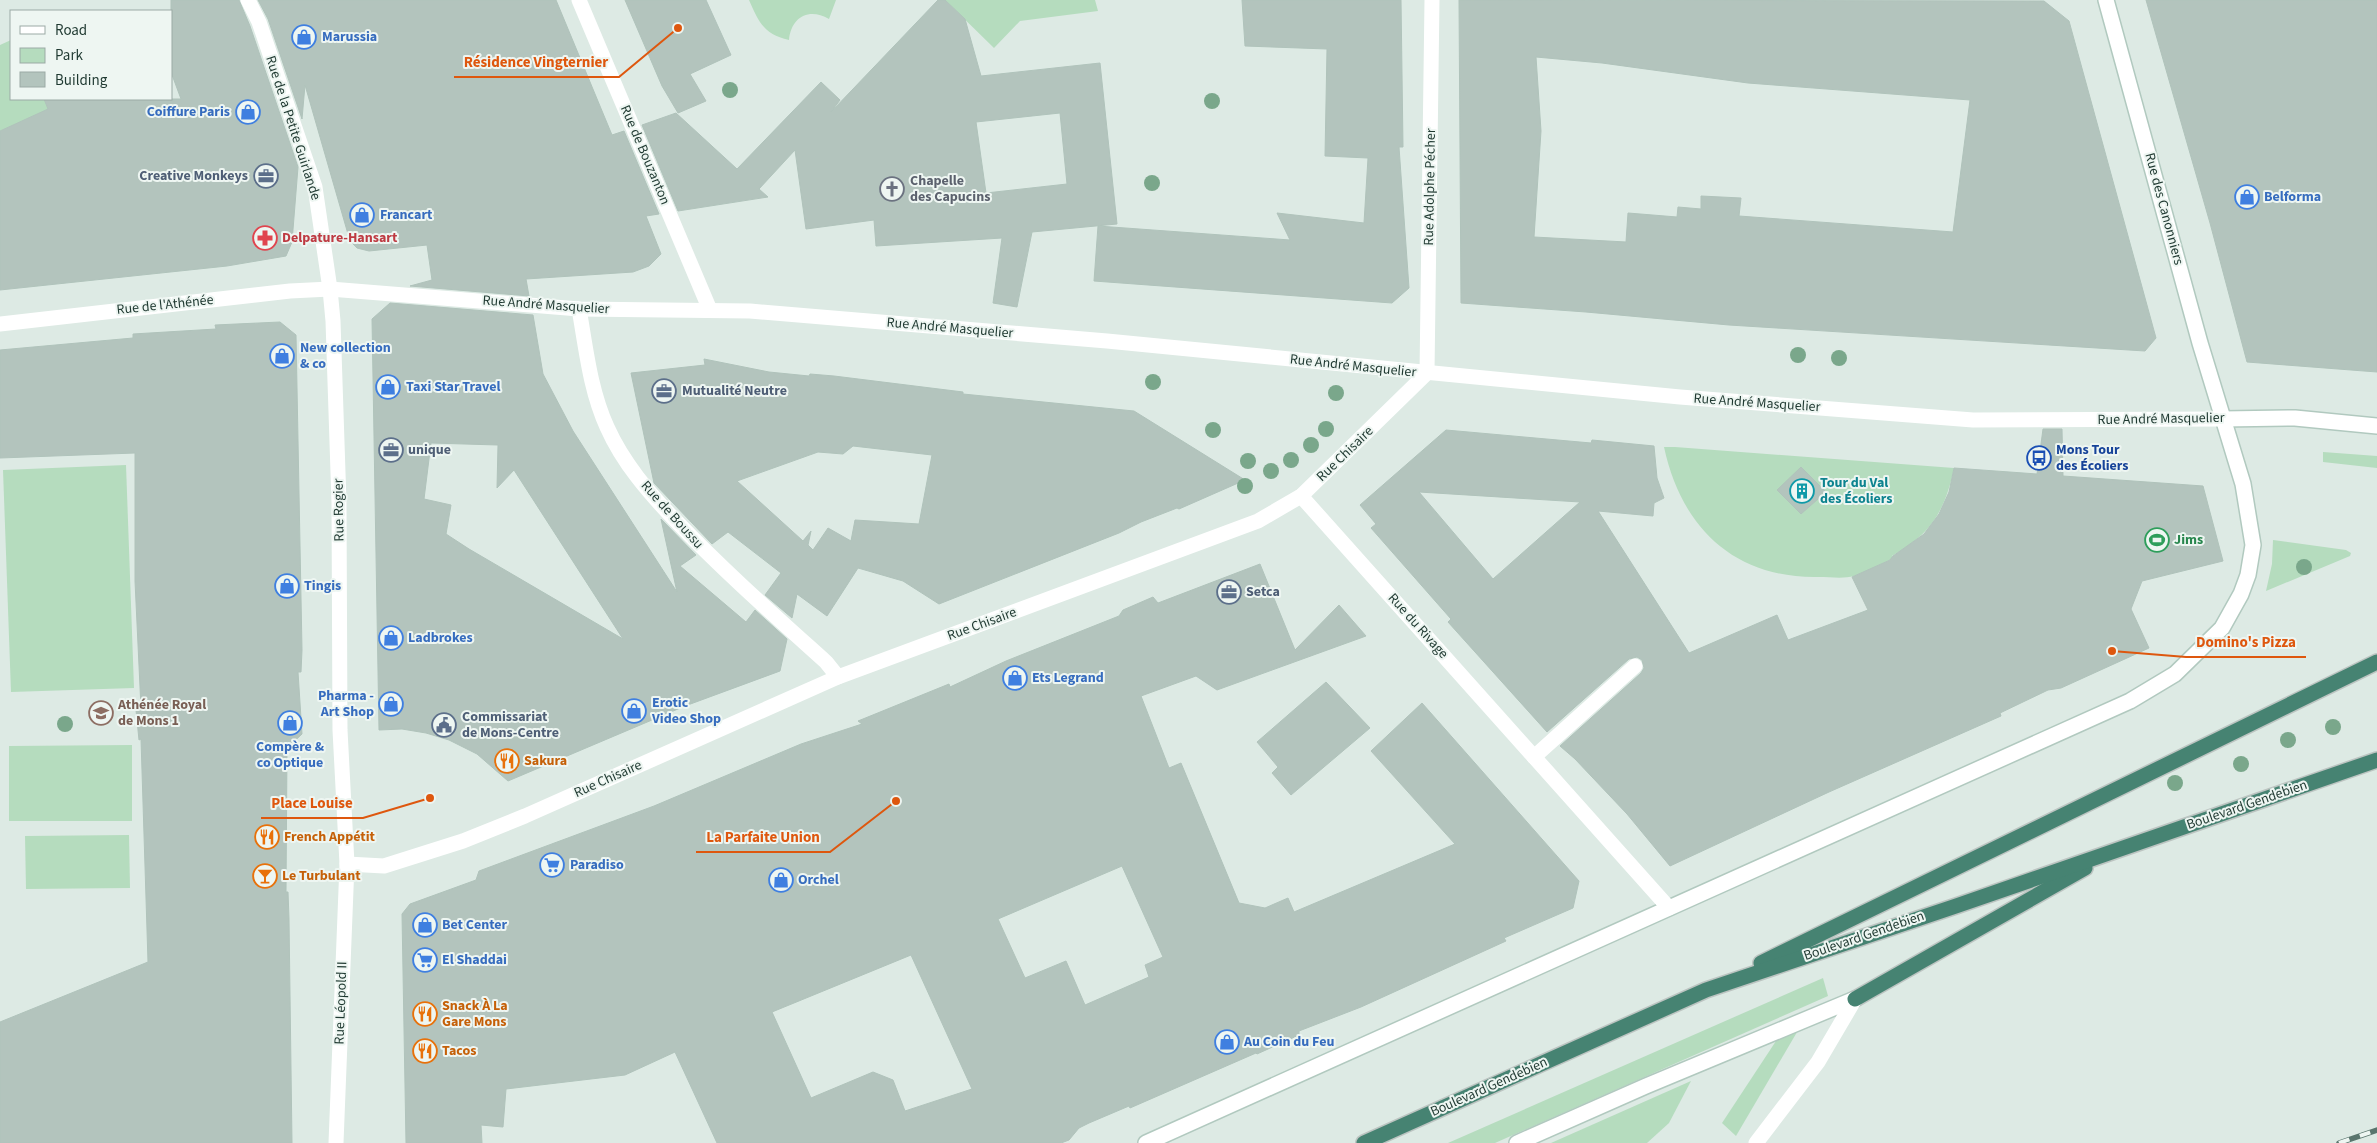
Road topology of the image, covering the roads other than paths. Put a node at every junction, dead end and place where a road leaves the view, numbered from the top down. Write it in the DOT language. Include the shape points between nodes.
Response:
graph roads {
  1 [pos="248,0"];
  2 [pos="579,0"];
  3 [pos="1432,0"];
  4 [pos="2106,0"];
  5 [pos="330,289"];
  6 [pos="579,308"];
  7 [pos="710,310"];
  8 [pos="0,324"];
  9 [pos="1427,373"];
  10 [pos="2222,418"];
  11 [pos="2377,426"];
  12 [pos="1301,496"];
  13 [pos="2377,662"];
  14 [pos="1635,666"];
  15 [pos="838,677"];
  16 [pos="1534,757"];
  17 [pos="2377,760"];
  18 [pos="2119,849"];
  19 [pos="346,864"];
  20 [pos="1669,908"];
  21 [pos="1706,990"];
  22 [pos="1855,999"];
  23 [pos="336,1143"];
  24 [pos="1146,1143"];
  25 [pos="1364,1143"];
  26 [pos="1517,1143"];
  27 [pos="1756,1143"];
  1 -- 5 [label="street, Rue de la Petite Guirlande" via="259,22 315,187"];
  2 -- 7 [label="street, Rue de Bouzanton"];
  3 -- 9 [label="street, Rue Adolphe Pécher"];
  4 -- 10 [label="street, Rue des Canonniers"];
  5 -- 6 [label="street, Rue André Masquelier"];
  5 -- 8 [label="street, Rue de l'Athénée"];
  5 -- 19 [label="street, Rue Rogier" via="339,503 340,730"];
  6 -- 7 [label="street, Rue André Masquelier"];
  6 -- 15 [label="street, Rue de Boussu" via="591,378 607,427 628,467 710,557 826,662"];
  7 -- 9 [label="street, Rue André Masquelier" via="1107,341"];
  9 -- 10 [label="street, Rue André Masquelier" via="1974,420"];
  9 -- 12 [label="street, Rue Chisaire"];
  10 -- 11 [label="street, Rue André Masquelier" via="2295,418"];
  10 -- 20 [label="street, Rue des Canonniers" via="2244,484 2253,545 2249,568 2241,594 2222,628 2175,674 2130,701"];
  12 -- 15 [label="street, Rue Chisaire" via="1258,521"];
  12 -- 16 [label="street, Rue du Rivage"];
  13 -- 21 [label="highway"];
  14 -- 16 [label="street"];
  15 -- 19 [label="street, Rue Chisaire" via="503,826 384,866"];
  16 -- 20 [label="street, Rue du Rivage"];
  17 -- 18 [label="highway, Boulevard Gendebien"];
  18 -- 21 [label="highway, Boulevard Gendebien"];
  18 -- 22 [label="highway"];
  19 -- 23 [label="street, Rue Léopold II"];
  20 -- 24 [label="street, Rue des Canonniers"];
  21 -- 25 [label="highway, Boulevard Gendebien"];
  22 -- 26 [label="street"];
  22 -- 27 [label="street" via="1818,1062"];
}
